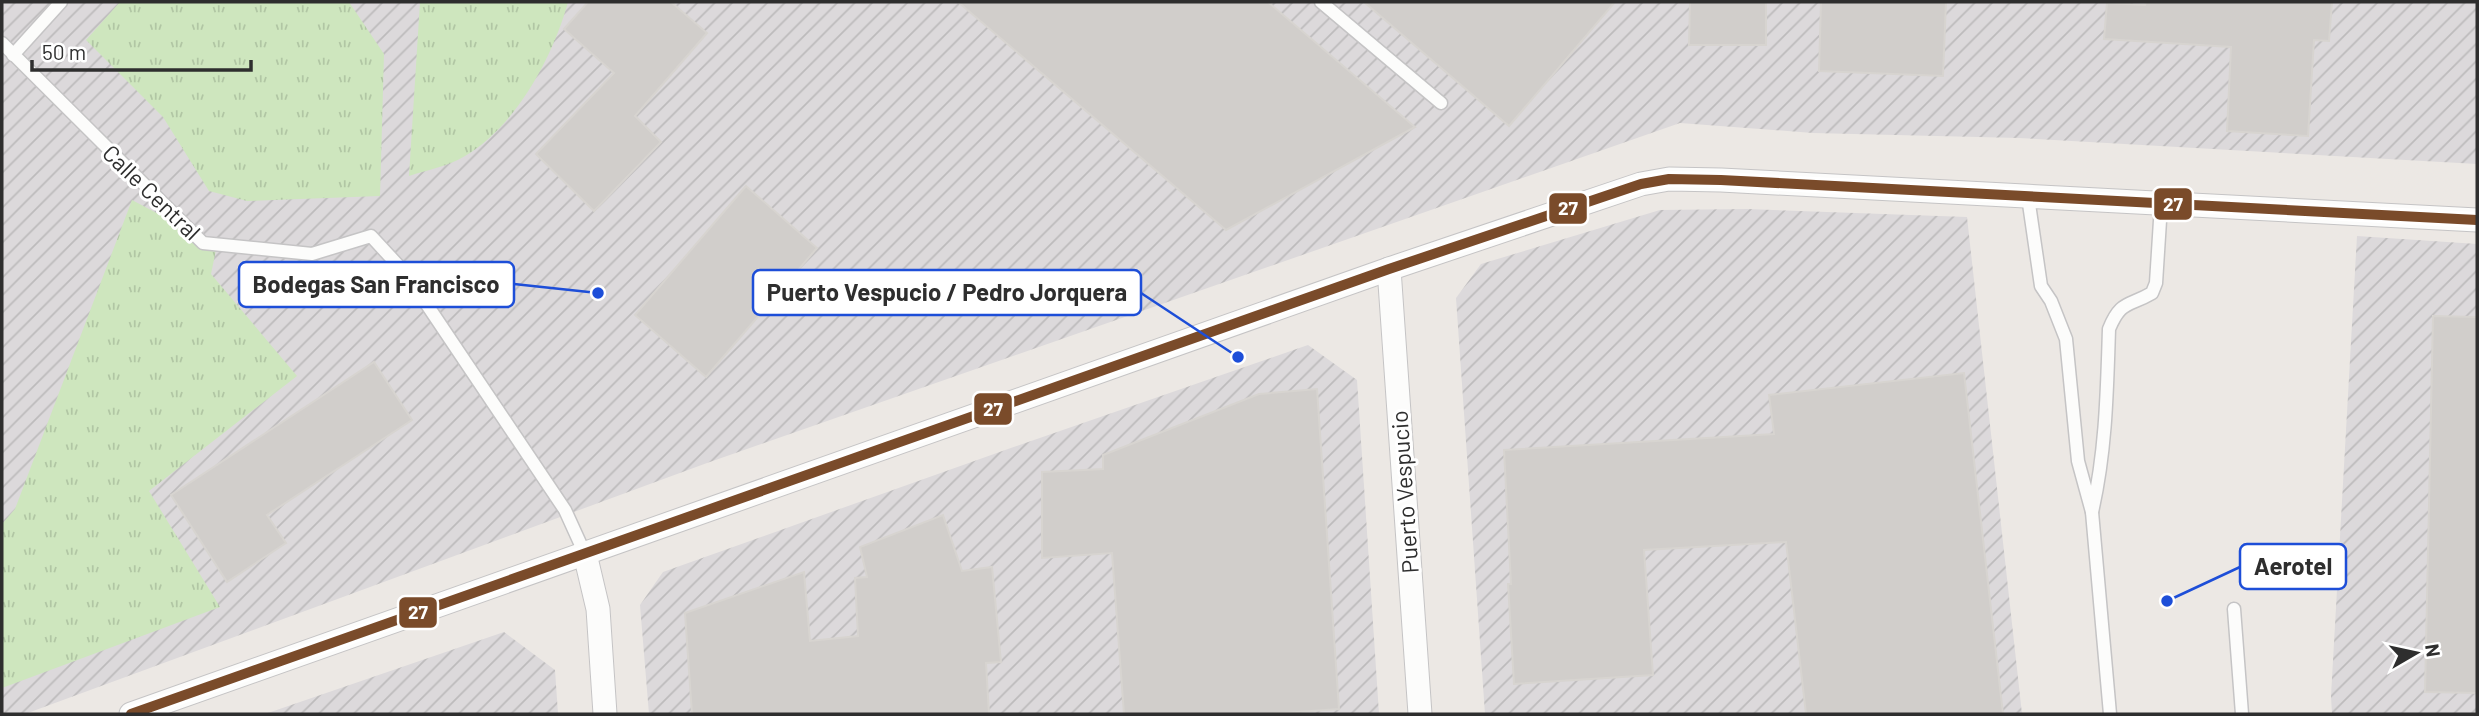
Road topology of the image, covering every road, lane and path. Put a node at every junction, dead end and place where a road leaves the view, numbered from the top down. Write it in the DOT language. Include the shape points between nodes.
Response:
graph roads {
  1 [pos="61,2"];
  2 [pos="1321,2"];
  3 [pos="2,43"];
  4 [pos="13,55"];
  5 [pos="1441,103"];
  6 [pos="2028,197"];
  7 [pos="2161,205"];
  8 [pos="2477,220"];
  9 [pos="1389,269"];
  10 [pos="2092,512"];
  11 [pos="585,554"];
  12 [pos="2234,610"];
  13 [pos="131,714"];
  14 [pos="605,714"];
  15 [pos="1420,714"];
  16 [pos="2110,714"];
  17 [pos="2242,714"];
  1 -- 4 [label="lane"];
  2 -- 5 [label="lane"];
  3 -- 4 [label="lane, Calle Central"];
  4 -- 11 [label="lane, Calle Central" via="203,243 312,254 371,236 407,275 565,510"];
  6 -- 7 [label="street"];
  6 -- 9 [label="street" via="1669,179 1600,197"];
  6 -- 10 [label="lane" via="2040,286 2051,300 2066,339 2078,461"];
  7 -- 8 [label="street"];
  7 -- 10 [label="lane" via="2157,284 2152,293 2115,313 2109,328 2105,444"];
  9 -- 11 [label="street"];
  9 -- 15 [label="street, Puerto Vespucio"];
  10 -- 16 [label="lane"];
  11 -- 13 [label="street"];
  11 -- 14 [label="street" via="598,609"];
  12 -- 17 [label="lane"];
}
